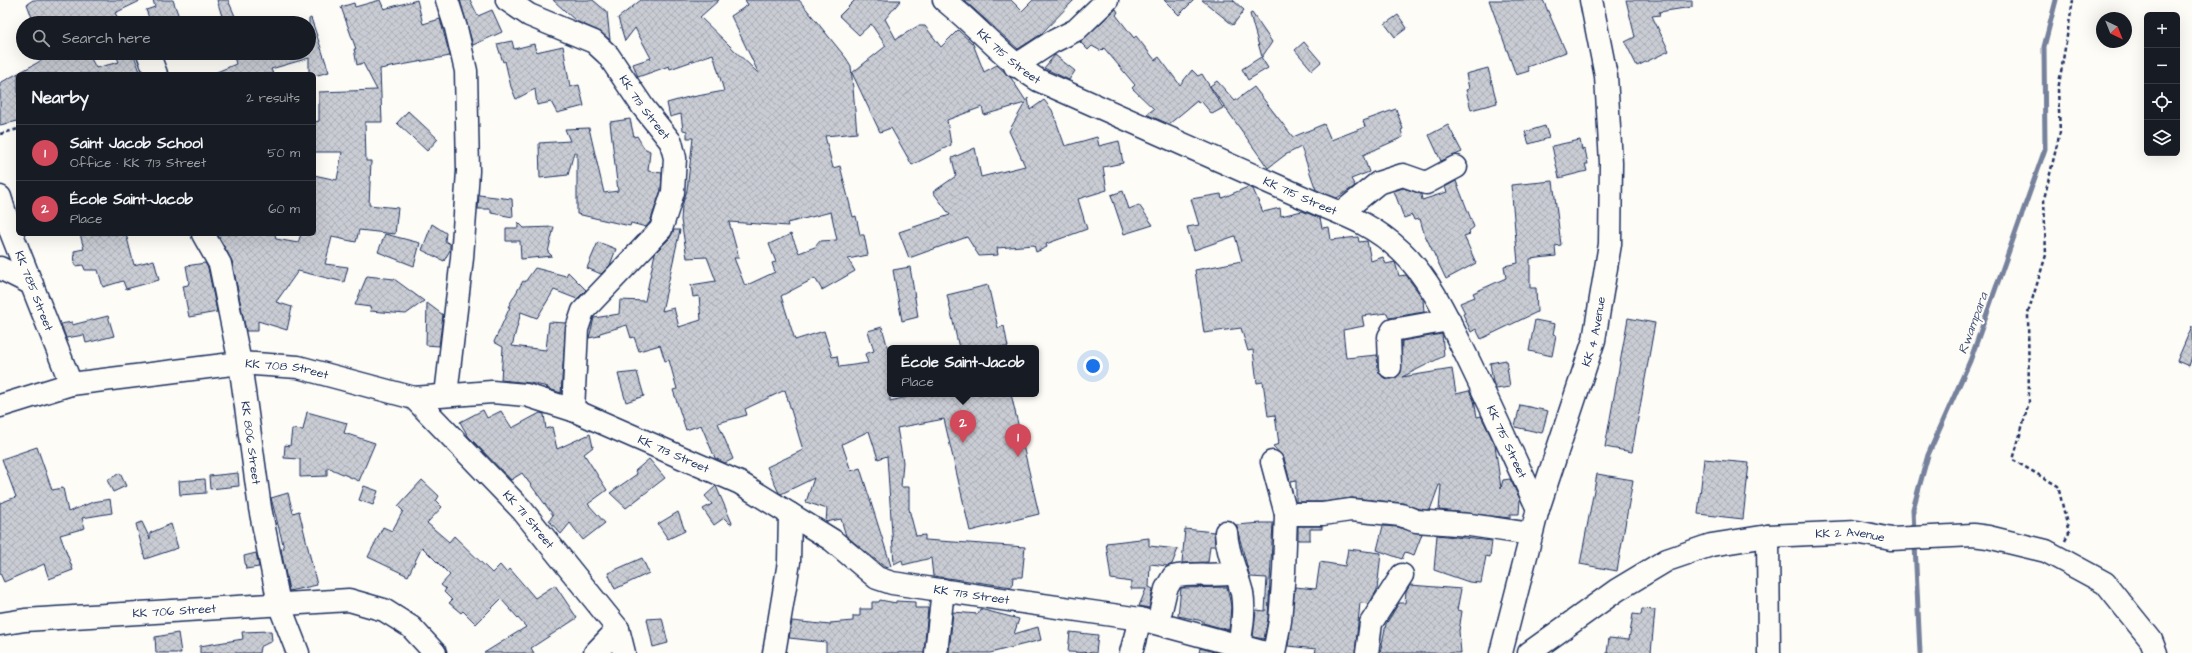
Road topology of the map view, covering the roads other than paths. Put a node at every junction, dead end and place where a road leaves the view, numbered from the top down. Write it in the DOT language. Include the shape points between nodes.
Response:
graph roads {
  1 [pos="447,0"];
  2 [pos="507,0"];
  3 [pos="944,0"];
  4 [pos="1107,0"];
  5 [pos="1591,0"];
  6 [pos="151,60"];
  7 [pos="1015,66"];
  8 [pos="155,72"];
  9 [pos="1456,167"];
  10 [pos="0,196"];
  11 [pos="1341,213"];
  12 [pos="204,236"];
  13 [pos="0,268"];
  14 [pos="32,284"];
  15 [pos="1448,320"];
  16 [pos="240,363"];
  17 [pos="1390,367"];
  18 [pos="71,384"];
  19 [pos="446,395"];
  20 [pos="414,398"];
  21 [pos="0,406"];
  22 [pos="573,410"];
  23 [pos="1272,462"];
  24 [pos="1538,509"];
  25 [pos="790,514"];
  26 [pos="1286,514"];
  27 [pos="1226,532"];
  28 [pos="1531,534"];
  29 [pos="1768,536"];
  30 [pos="1235,573"];
  31 [pos="1402,575"];
  32 [pos="943,590"];
  33 [pos="279,604"];
  34 [pos="1149,621"];
  35 [pos="0,624"];
  36 [pos="618,629"];
  37 [pos="1239,646"];
  38 [pos="298,653"];
  39 [pos="435,653"];
  40 [pos="595,653"];
  41 [pos="624,653"];
  42 [pos="774,653"];
  43 [pos="936,653"];
  44 [pos="1131,653"];
  45 [pos="1266,653"];
  46 [pos="1274,653"];
  47 [pos="1367,653"];
  48 [pos="1501,653"];
  49 [pos="1529,653"];
  50 [pos="1769,653"];
  51 [pos="2156,653"];
  1 -- 19 [label="street" via="466,71 468,172 462,258"];
  2 -- 22 [label="street, KK 713 Street" via="529,15 594,42 608,54 643,107 671,142 675,158 673,192 661,229 583,311 577,329"];
  3 -- 7 [label="street, KK 715 Street"];
  4 -- 7 [label="street" via="1076,30"];
  5 -- 24 [label="street, KK 4 Avenue" via="1606,76 1611,163 1610,244 1594,340"];
  6 -- 8 [label="street"];
  7 -- 11 [label="street, KK 715 Street" via="1064,92"];
  9 -- 11 [label="street" via="1426,183 1403,175 1378,183"];
  10 -- 14 [label="street, KK 785 Street"];
  11 -- 15 [label="street, KK 715 Street" via="1358,219 1401,251 1423,276"];
  12 -- 16 [label="street, KK 806 Street" via="220,264"];
  13 -- 14 [label="street"];
  14 -- 18 [label="street, KK 785 Street"];
  15 -- 17 [label="street" via="1393,330 1389,337"];
  15 -- 24 [label="street, KK 715 Street" via="1495,414"];
  16 -- 18 [label="street, KK 708 Street"];
  16 -- 20 [label="street, KK 708 Street" via="298,367"];
  16 -- 33 [label="street, KK 806 Street" via="260,508"];
  18 -- 21 [label="street, KK 708 Street"];
  19 -- 20 [label="street, KK 708 Street"];
  19 -- 22 [label="street, KK 708 Street" via="492,392 526,395"];
  20 -- 36 [label="street, KK 711 Street" via="522,510"];
  22 -- 25 [label="street, KK 713 Street" via="740,483"];
  23 -- 26 [label="street"];
  24 -- 28 [label="street, KK 4 Avenue"];
  25 -- 32 [label="street, KK 713 Street" via="832,540 877,578 892,583"];
  25 -- 42 [label="street" via="788,562"];
  26 -- 28 [label="street" via="1323,514 1351,510 1401,515 1416,521 1470,525"];
  26 -- 46 [label="street" via="1280,621"];
  27 -- 30 [label="street" via="1227,546"];
  28 -- 48 [label="street, KK 4 Avenue"];
  29 -- 49 [label="street, KK 2 Avenue" via="1711,545 1667,560 1617,590"];
  29 -- 50 [label="street"];
  29 -- 51 [label="street, KK 2 Avenue" via="1857,532 1890,539 1973,536 1988,537 2046,551 2105,583 2151,640"];
  30 -- 34 [label="street" via="1223,576 1173,577"];
  30 -- 37 [label="street" via="1242,593 1244,620"];
  31 -- 47 [label="street" via="1371,623"];
  32 -- 34 [label="street, KK 713 Street"];
  32 -- 43 [label="street"];
  33 -- 35 [label="street, KK 706 Street" via="25,620"];
  33 -- 38 [label="street, KK 806 Street"];
  33 -- 39 [label="street, KK 706 Street" via="349,600 384,610 411,627"];
  34 -- 37 [label="street, KK 713 Street"];
  34 -- 44 [label="street"];
  36 -- 40 [label="street"];
  36 -- 41 [label="street, KK 711 Street"];
  37 -- 45 [label="street, KK 713 Street"];
}
